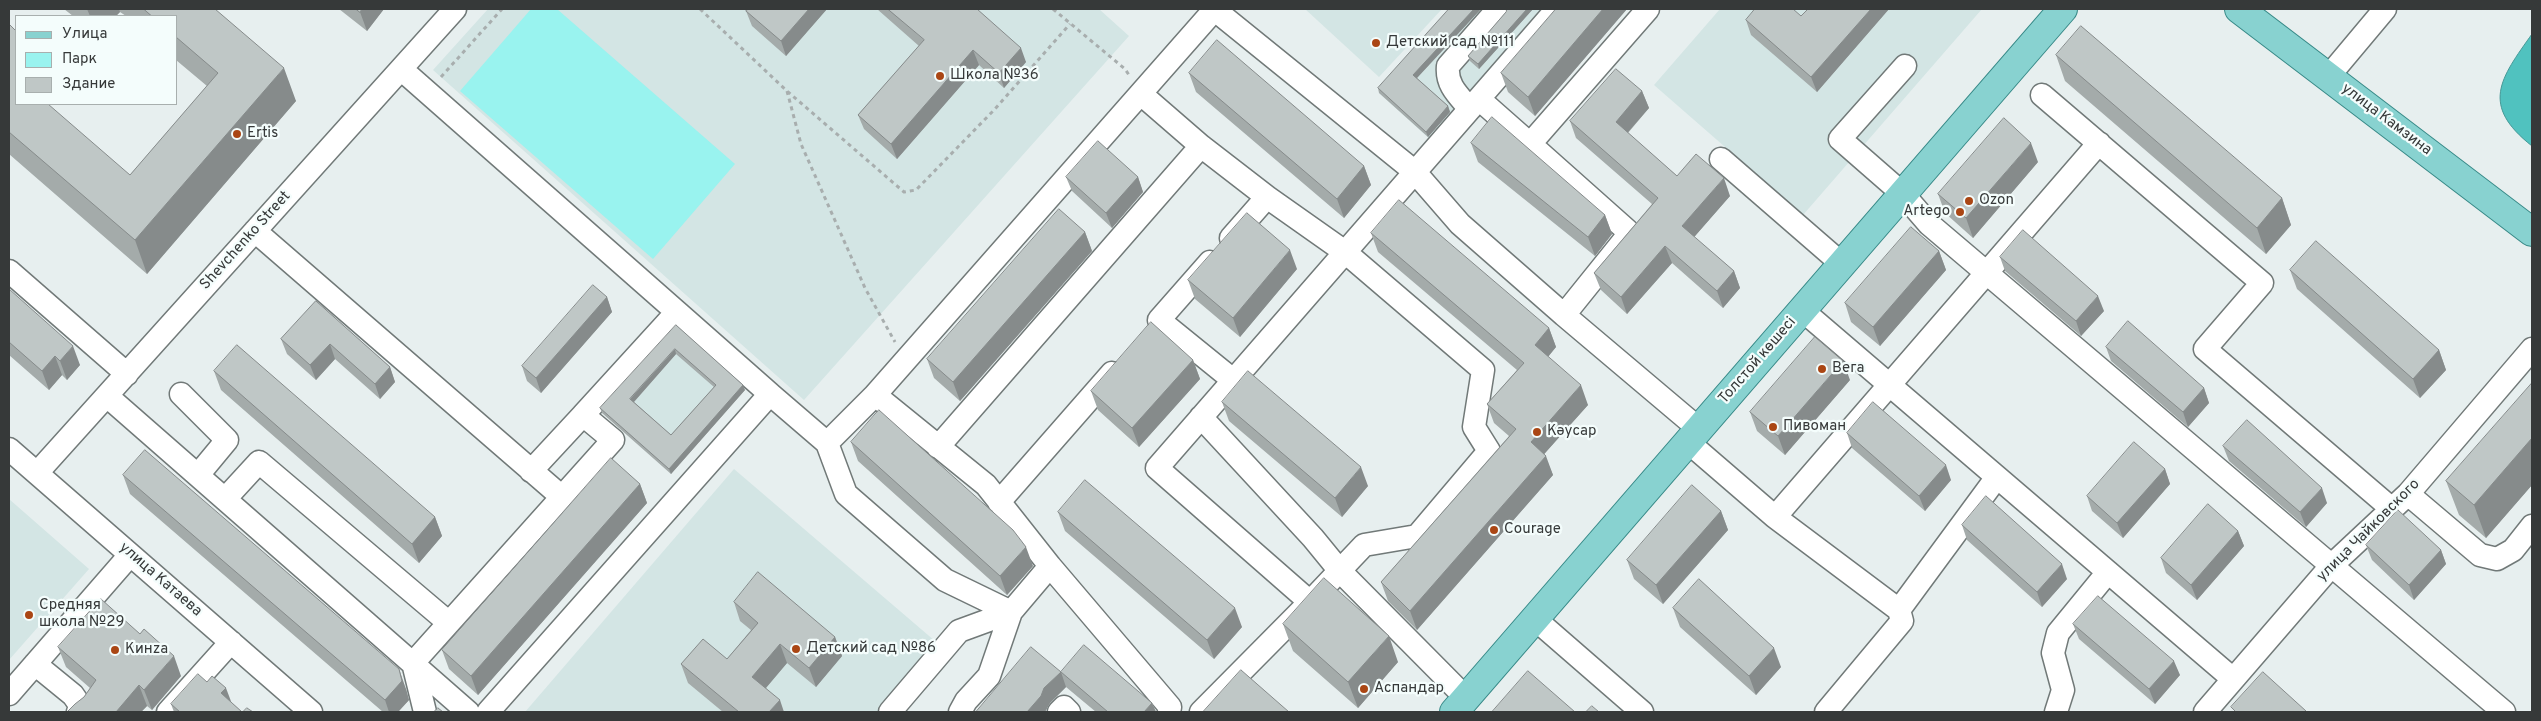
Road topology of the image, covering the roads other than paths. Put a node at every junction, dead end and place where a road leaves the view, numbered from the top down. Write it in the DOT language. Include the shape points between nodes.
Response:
graph roads {
  1 [pos="455,9"];
  2 [pos="1498,9"];
  3 [pos="1557,9"];
  4 [pos="1648,9"];
  5 [pos="2062,9"];
  6 [pos="2239,9"];
  7 [pos="2385,9"];
  8 [pos="1214,10"];
  9 [pos="1905,66"];
  10 [pos="401,69"];
  11 [pos="2328,77"];
  12 [pos="1141,94"];
  13 [pos="2042,95"];
  14 [pos="1474,104"];
  15 [pos="1530,144"];
  16 [pos="2099,144"];
  17 [pos="1201,146"];
  18 [pos="1721,159"];
  19 [pos="1414,171"];
  20 [pos="1903,194"];
  21 [pos="1267,197"];
  22 [pos="255,231"];
  23 [pos="2532,232"];
  24 [pos="1345,252"];
  25 [pos="1842,264"];
  26 [pos="9,270"];
  27 [pos="1987,273"];
  28 [pos="1802,310"];
  29 [pos="677,312"];
  30 [pos="1564,315"];
  31 [pos="2532,349"];
  32 [pos="1127,357"];
  33 [pos="127,374"];
  34 [pos="1233,380"];
  35 [pos="1889,385"];
  36 [pos="181,394"];
  37 [pos="770,394"];
  38 [pos="875,395"];
  39 [pos="107,396"];
  40 [pos="582,415"];
  41 [pos="1201,417"];
  42 [pos="1693,436"];
  43 [pos="827,443"];
  44 [pos="938,446"];
  45 [pos="9,450"];
  46 [pos="531,471"];
  47 [pos="37,474"];
  48 [pos="198,475"];
  49 [pos="1997,477"];
  50 [pos="562,497"];
  51 [pos="224,499"];
  52 [pos="2400,501"];
  53 [pos="999,502"];
  54 [pos="1775,517"];
  55 [pos="2532,526"];
  56 [pos="130,555"];
  57 [pos="2332,565"];
  58 [pos="1050,566"];
  59 [pos="1340,571"];
  60 [pos="2108,572"];
  61 [pos="1310,602"];
  62 [pos="1898,610"];
  63 [pos="1011,612"];
  64 [pos="1535,619"];
  65 [pos="449,623"];
  66 [pos="231,642"];
  67 [pos="413,663"];
  68 [pos="35,664"];
  69 [pos="2234,679"];
  70 [pos="9,694"];
  71 [pos="1460,705"];
  72 [pos="1171,710"];
  73 [pos="78,712"];
  74 [pos="168,712"];
  75 [pos="311,712"];
  76 [pos="425,712"];
  77 [pos="468,712"];
  78 [pos="488,712"];
  79 [pos="890,712"];
  80 [pos="960,712"];
  81 [pos="1059,712"];
  82 [pos="1070,712"];
  83 [pos="1201,712"];
  84 [pos="1642,712"];
  85 [pos="1826,712"];
  86 [pos="2056,712"];
  87 [pos="2205,712"];
  88 [pos="2504,712"];
  1 -- 10 [label="street, Shevchenko Street"];
  2 -- 14 [label="street" via="1448,66 1447,76 1452,89"];
  3 -- 14 [label="street"];
  4 -- 15 [label="street"];
  5 -- 20 [label="main road, Толстой көшесі"];
  6 -- 11 [label="main road, улица Камзина"];
  7 -- 11 [label="street"];
  8 -- 12 [label="street"];
  8 -- 19 [label="street"];
  9 -- 20 [label="street" via="1840,139"];
  10 -- 22 [label="street, Shevchenko Street"];
  10 -- 29 [label="street"];
  11 -- 23 [label="main road, улица Камзина"];
  12 -- 17 [label="street"];
  12 -- 38 [label="street"];
  13 -- 16 [label="street"];
  14 -- 15 [label="street"];
  14 -- 19 [label="street"];
  15 -- 30 [label="street" via="1630,232"];
  16 -- 27 [label="street"];
  16 -- 52 [label="street" via="2262,283 2206,349"];
  17 -- 21 [label="street"];
  17 -- 44 [label="street"];
  18 -- 25 [label="street"];
  19 -- 24 [label="street"];
  19 -- 30 [label="street" via="1460,224"];
  20 -- 25 [label="main road, Толстой көшесі"];
  20 -- 27 [label="street" via="1929,224"];
  21 -- 24 [label="street"];
  21 -- 34 [label="street" via="1153,327"];
  22 -- 33 [label="street, Shevchenko Street"];
  22 -- 46 [label="street"];
  24 -- 34 [label="street"];
  24 -- 59 [label="street" via="1483,370 1474,427 1489,451 1417,536 1364,546"];
  25 -- 28 [label="main road, Толстой көшесі"];
  26 -- 33 [label="street"];
  27 -- 35 [label="street"];
  27 -- 57 [label="street"];
  28 -- 35 [label="street"];
  28 -- 42 [label="main road, Толстой көшесі"];
  29 -- 37 [label="street"];
  29 -- 40 [label="street"];
  30 -- 42 [label="street"];
  31 -- 52 [label="street, улица Чайковского"];
  32 -- 53 [label="street"];
  33 -- 39 [label="street, Shevchenko Street"];
  34 -- 41 [label="street"];
  35 -- 49 [label="street"];
  35 -- 54 [label="street"];
  36 -- 48 [label="street" via="227,440"];
  37 -- 43 [label="street"];
  37 -- 78 [label="street"];
  38 -- 43 [label="street"];
  38 -- 44 [label="street"];
  39 -- 47 [label="street, Shevchenko Street"];
  39 -- 48 [label="street"];
  40 -- 46 [label="street"];
  40 -- 50 [label="street" via="613,440"];
  41 -- 59 [label="street"];
  41 -- 61 [label="street" via="1157,468"];
  42 -- 54 [label="street"];
  42 -- 64 [label="main road, Толстой көшесі"];
  43 -- 63 [label="street" via="846,494 945,580"];
  44 -- 53 [label="street" via="986,486"];
  45 -- 47 [label="street, улица Катаева"];
  46 -- 50 [label="street"];
  47 -- 56 [label="street, улица Катаева"];
  48 -- 51 [label="street"];
  49 -- 60 [label="street"];
  49 -- 62 [label="street"];
  50 -- 65 [label="street"];
  51 -- 65 [label="street" via="259,462"];
  51 -- 67 [label="street"];
  52 -- 55 [label="street" via="2480,555 2497,559 2514,550"];
  52 -- 57 [label="street, улица Чайковского"];
  53 -- 58 [label="street"];
  54 -- 62 [label="street"];
  56 -- 66 [label="street, улица Катаева"];
  56 -- 68 [label="street"];
  57 -- 69 [label="street, улица Чайковского"];
  57 -- 88 [label="street"];
  58 -- 63 [label="street"];
  58 -- 72 [label="street"];
  59 -- 61 [label="street"];
  59 -- 71 [label="street"];
  60 -- 69 [label="street"];
  60 -- 86 [label="street" via="2058,633 2053,653 2063,690"];
  61 -- 83 [label="street"];
  62 -- 85 [label="street" via="1902,621"];
  63 -- 79 [label="street" via="959,631"];
  63 -- 80 [label="street" via="989,676"];
  64 -- 71 [label="main road, Толстой көшесі"];
  64 -- 84 [label="street"];
  65 -- 67 [label="street"];
  66 -- 74 [label="street"];
  66 -- 75 [label="street, улица Катаева"];
  67 -- 76 [label="street"];
  67 -- 77 [label="street"];
  68 -- 70 [label="street"];
  68 -- 73 [label="street" via="73,696 82,708"];
  69 -- 87 [label="street, улица Чайковского"];
  81 -- 82 [label="street" via="1064,707"];
}
